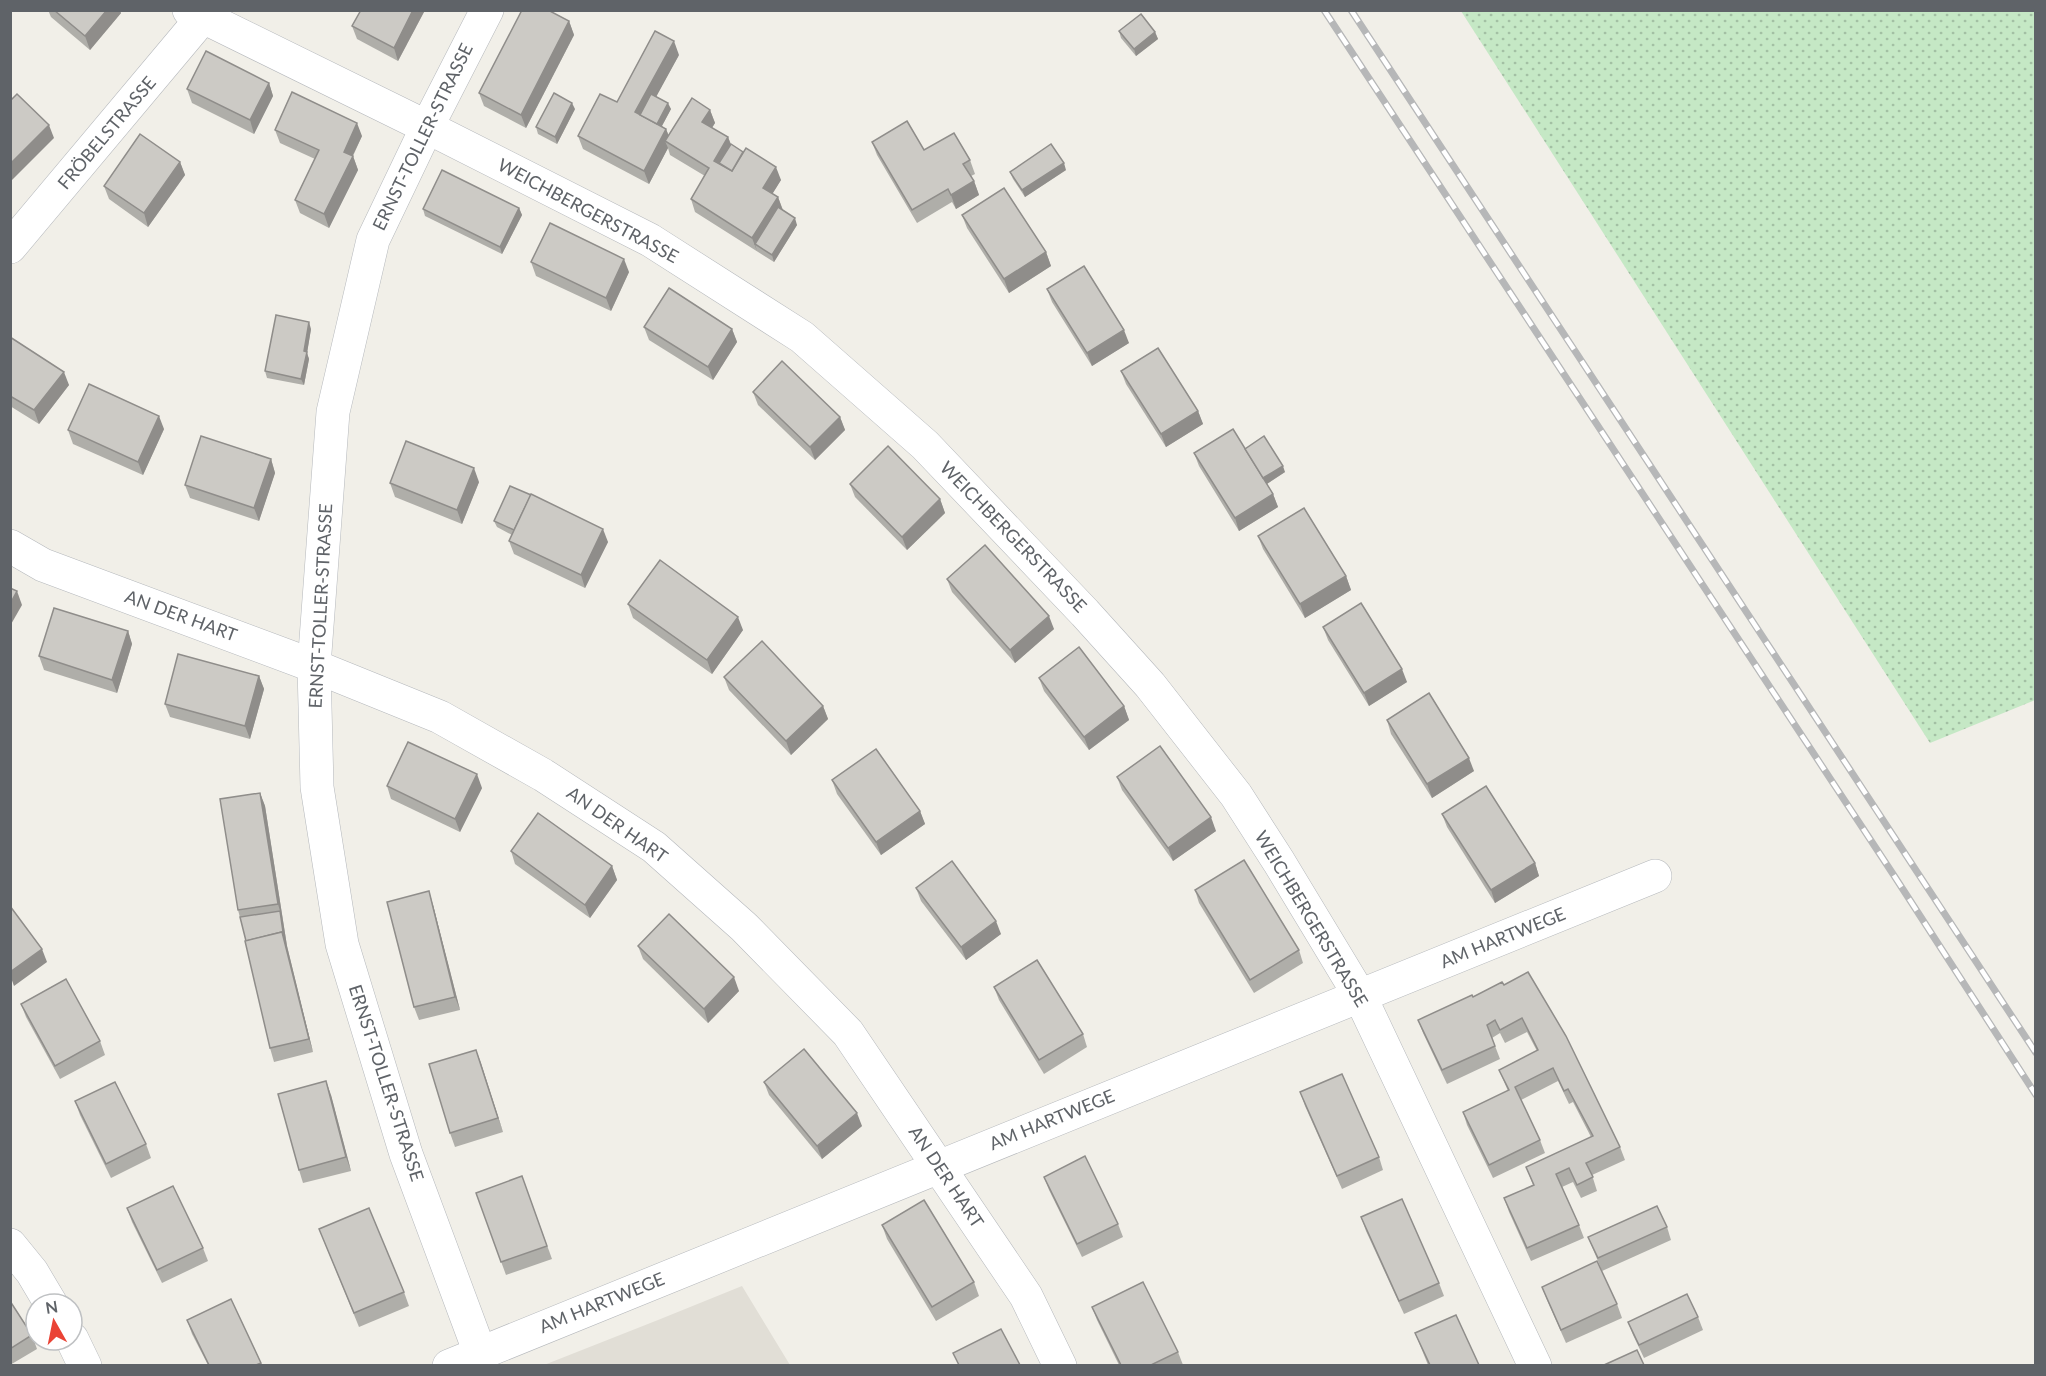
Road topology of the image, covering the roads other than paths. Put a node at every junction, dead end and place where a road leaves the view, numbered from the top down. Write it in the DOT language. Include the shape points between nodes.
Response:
graph roads {
  1 [pos="487,10"];
  2 [pos="196,14"];
  3 [pos="427,127"];
  4 [pos="10,247"];
  5 [pos="10,546"];
  6 [pos="314,666"];
  7 [pos="1655,876"];
  8 [pos="1360,996"];
  9 [pos="939,1166"];
  10 [pos="10,1245"];
  11 [pos="44,1292"];
  12 [pos="480,1353"];
  13 [pos="449,1365"];
  14 [pos="1060,1365"];
  15 [pos="1535,1365"];
  1 -- 3 [label="street, ERNST-TOLLER-STRASSE"];
  2 -- 3 [label="street, WEICHBERGERSTRASSE"];
  2 -- 4 [label="street, FRÖBELSTRASSE"];
  3 -- 6 [label="street, ERNST-TOLLER-STRASSE" via="373,240 333,412"];
  3 -- 8 [label="street, WEICHBERGERSTRASSE" via="650,240 802,337 925,445 1150,685 1236,795"];
  5 -- 6 [label="street, AN DER HART" via="43,565"];
  6 -- 9 [label="street, AN DER HART" via="440,717 543,775 654,848 744,927 848,1033"];
  6 -- 12 [label="street, ERNST-TOLLER-STRASSE" via="317,787 342,944 406,1154"];
  7 -- 8 [label="street, AM HARTWEGE"];
  8 -- 9 [label="street, AM HARTWEGE"];
  8 -- 15 [label="street, WEICHBERGERSTRASSE"];
  9 -- 12 [label="street, AM HARTWEGE"];
  9 -- 14 [label="street, AN DER HART" via="1026,1296"];
  10 -- 11 [label="street"];
  12 -- 13 [label="street, AM HARTWEGE"];
}
